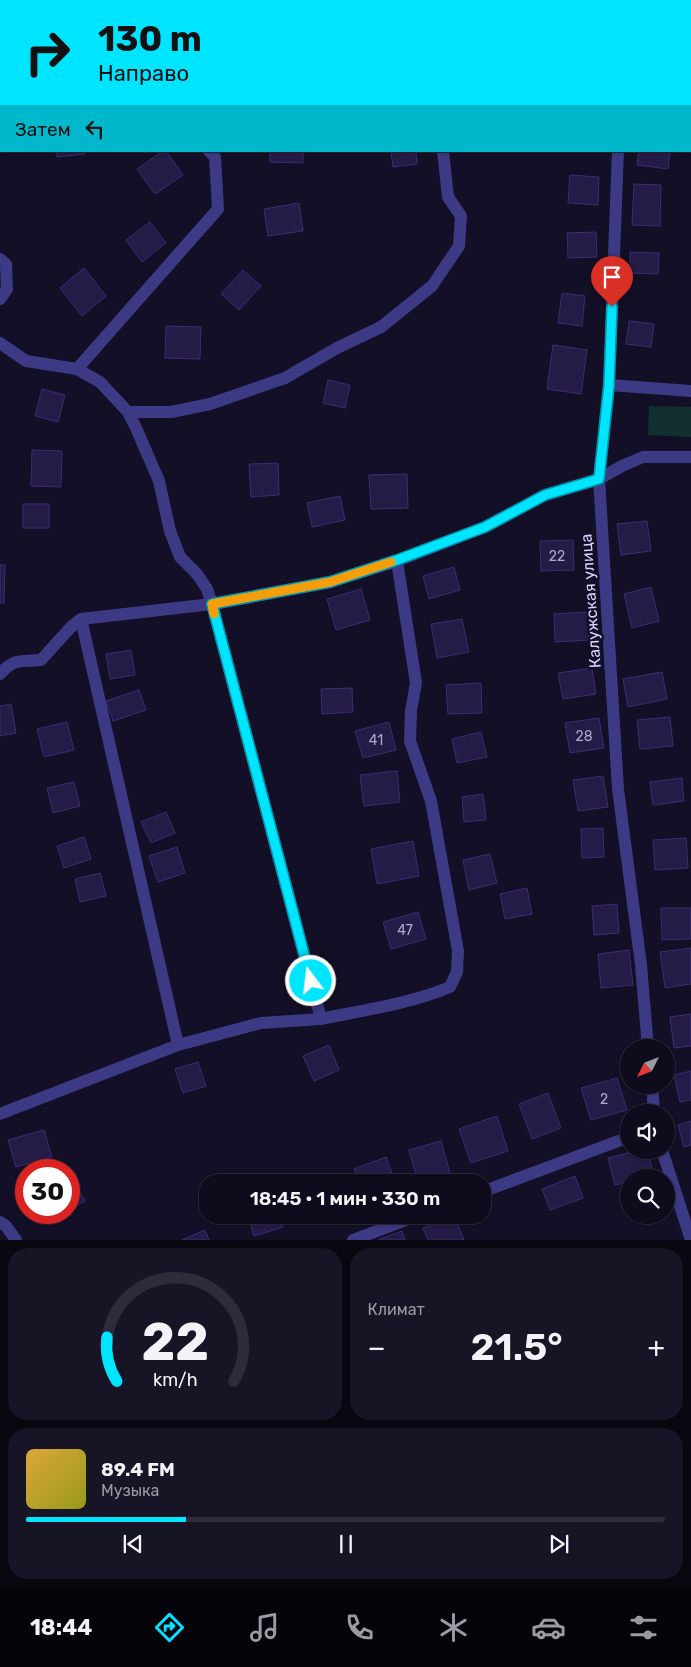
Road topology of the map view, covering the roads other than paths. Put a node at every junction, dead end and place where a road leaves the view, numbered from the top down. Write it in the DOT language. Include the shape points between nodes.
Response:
graph roads {
  1 [pos="210,152"];
  2 [pos="443,152"];
  3 [pos="618,152"];
  4 [pos="0,258"];
  5 [pos="0,300"];
  6 [pos="0,344"];
  7 [pos="77,370"];
  8 [pos="609,385"];
  9 [pos="691,391"];
  10 [pos="128,412"];
  11 [pos="691,457"];
  12 [pos="599,479"];
  13 [pos="397,560"];
  14 [pos="212,604"];
  15 [pos="81,619"];
  16 [pos="0,674"];
  17 [pos="320,1019"];
  18 [pos="647,1039"];
  19 [pos="178,1046"];
  20 [pos="0,1114"];
  21 [pos="620,1140"];
  22 [pos="665,1159"];
  23 [pos="491,1189"];
  24 [pos="0,1222"];
  25 [pos="395,1224"];
  26 [pos="16,1240"];
  27 [pos="353,1240"];
  28 [pos="691,1240"];
  1 -- 7 [label="street" via="214,158 218,210"];
  2 -- 10 [label="street" via="448,197 461,216 459,246 425,292 381,327 285,378 210,404 171,412"];
  3 -- 8 [label="street, Калужская улица"];
  4 -- 5 [label="street" via="6,264 7,289"];
  6 -- 7 [label="street" via="26,361"];
  7 -- 10 [label="street" via="100,382"];
  8 -- 9 [label="street"];
  8 -- 12 [label="street, Калужская улица"];
  10 -- 14 [label="street" via="159,481 180,557 197,574"];
  11 -- 12 [label="street" via="643,457"];
  12 -- 13 [label="street" via="545,495 485,527"];
  12 -- 18 [label="street, Калужская улица" via="618,789"];
  13 -- 14 [label="street" via="330,582"];
  13 -- 17 [label="street" via="416,683 410,741 431,801 458,951 457,972 450,987 438,992"];
  14 -- 15 [label="street"];
  14 -- 17 [label="street"];
  15 -- 16 [label="street" via="41,660 18,660"];
  15 -- 19 [label="street"];
  17 -- 19 [label="street" via="261,1023"];
  19 -- 20 [label="street"];
  21 -- 23 [label="street"];
  22 -- 28 [label="street"];
  24 -- 26 [label="street"];
  25 -- 27 [label="street"];
}
